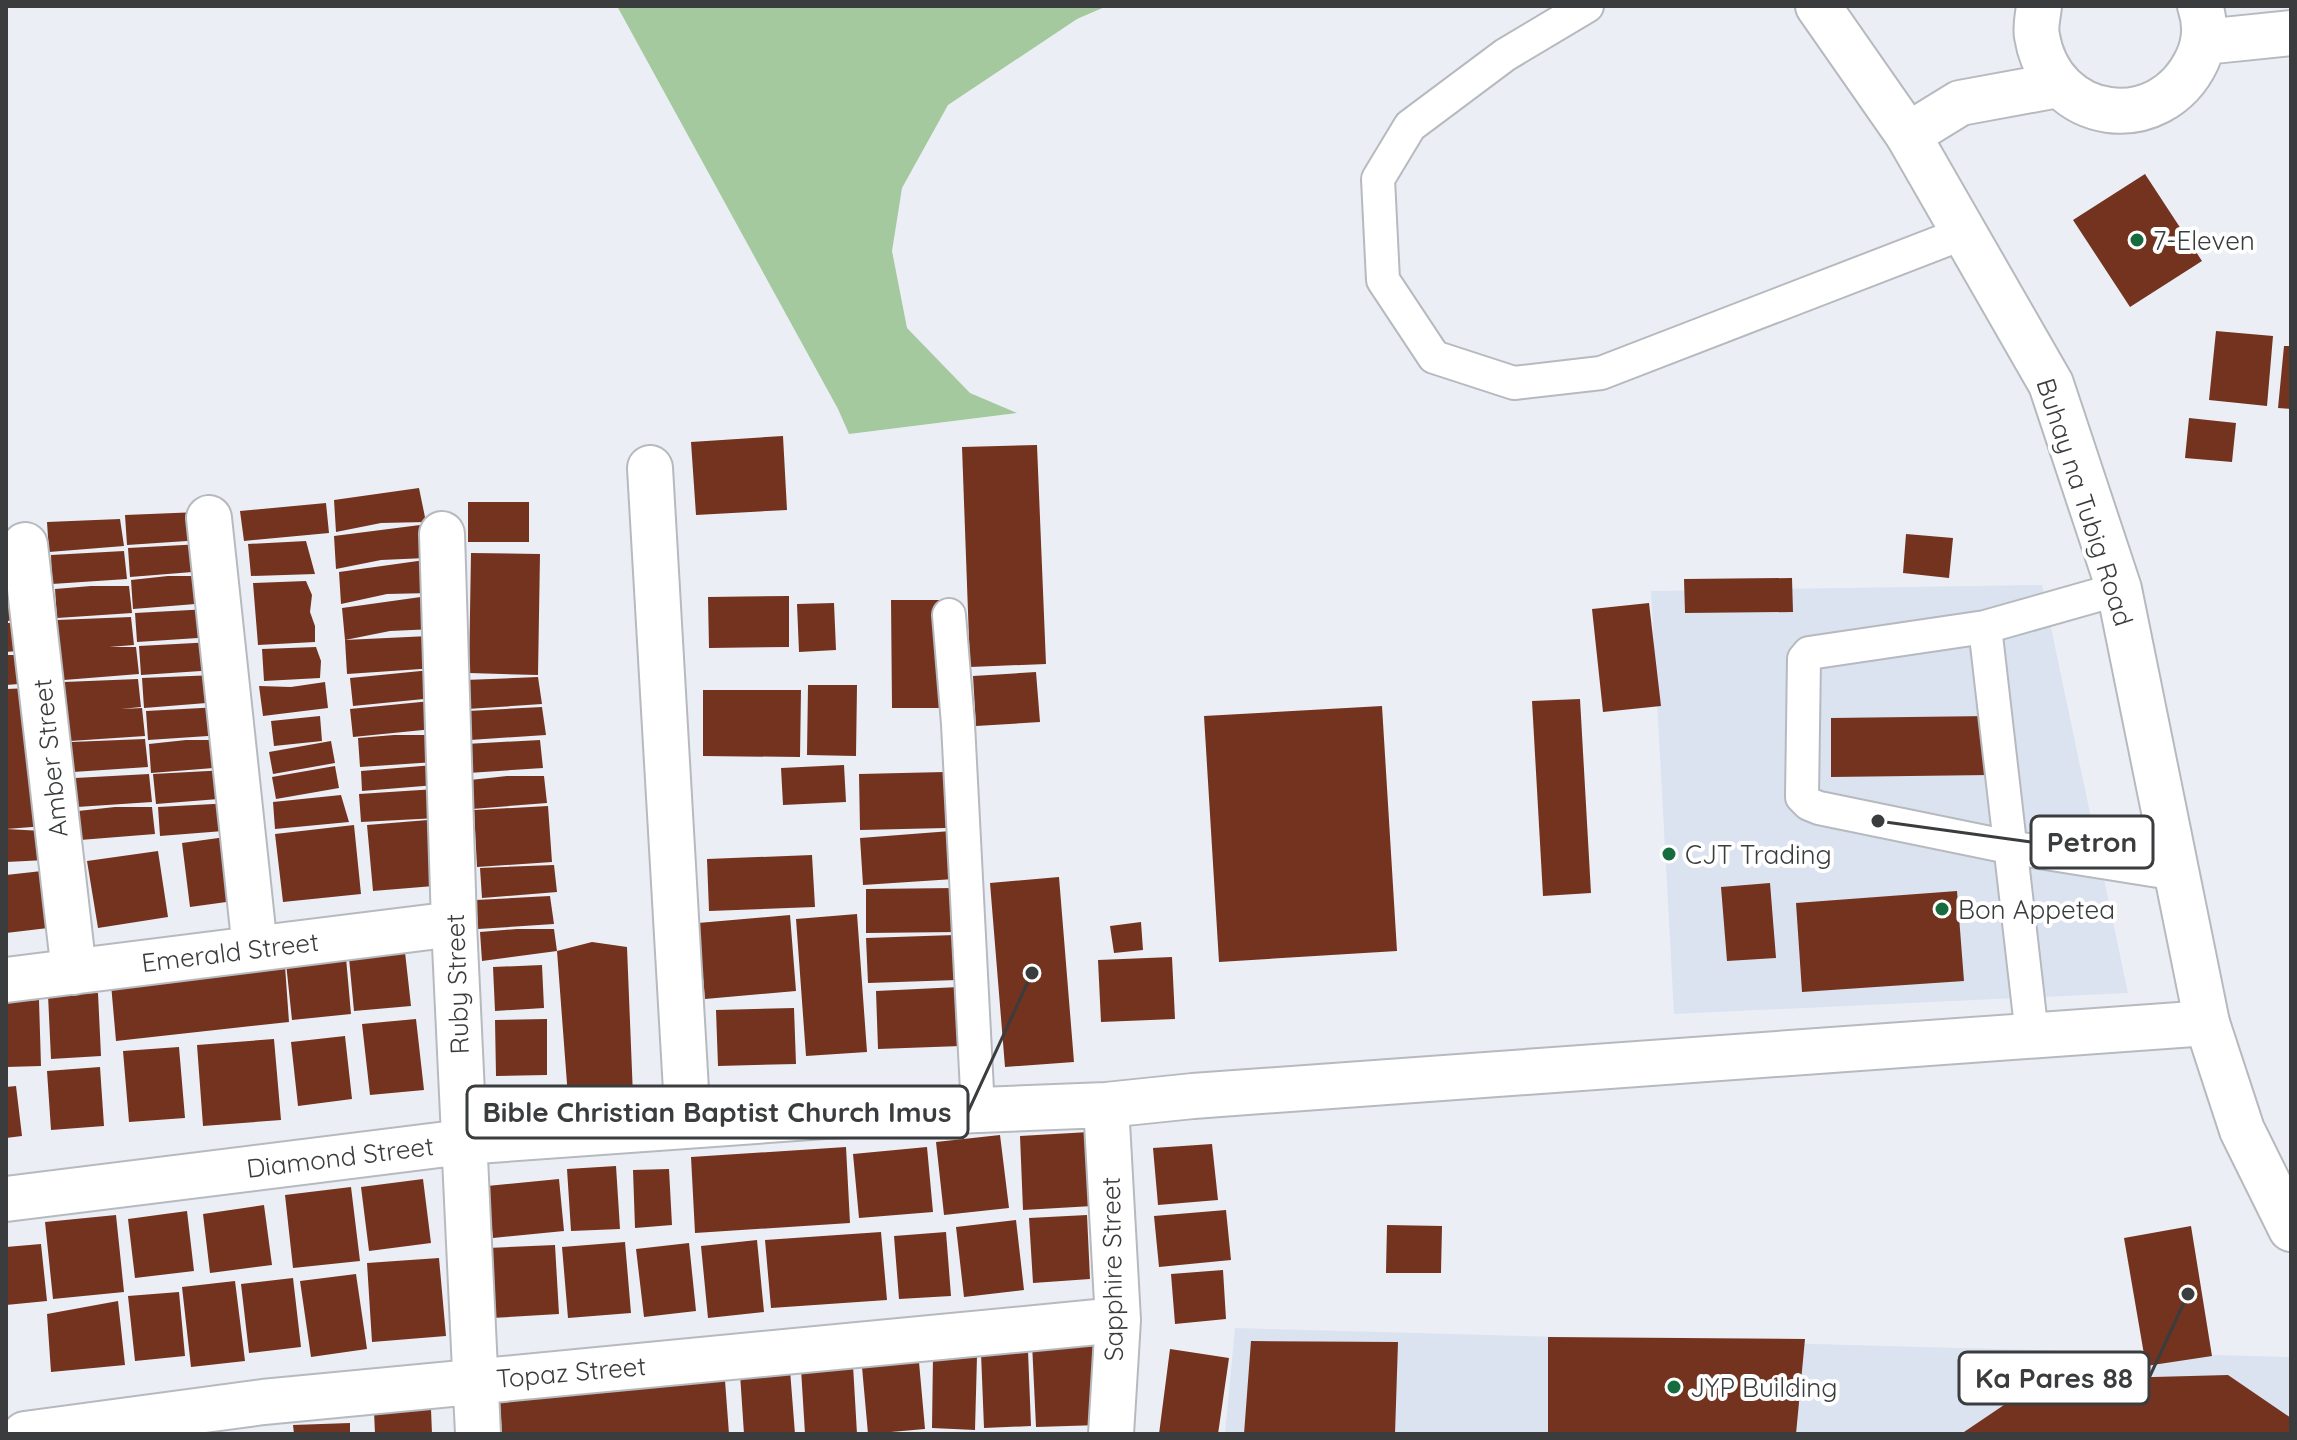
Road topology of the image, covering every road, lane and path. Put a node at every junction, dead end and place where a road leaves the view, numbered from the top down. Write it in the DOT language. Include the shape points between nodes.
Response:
graph roads {
  1 [pos="1587,6"];
  2 [pos="1818,6"];
  3 [pos="2039,6"];
  4 [pos="2202,24"];
  5 [pos="2291,33"];
  6 [pos="2058,85"];
  7 [pos="1908,135"];
  8 [pos="1964,233"];
  9 [pos="650,468"];
  10 [pos="209,518"];
  11 [pos="442,534"];
  12 [pos="25,545"];
  13 [pos="2119,589"];
  14 [pos="949,615"];
  15 [pos="1985,627"];
  16 [pos="2009,847"];
  17 [pos="2177,874"];
  18 [pos="454,924"];
  19 [pos="255,949"];
  20 [pos="74,972"];
  21 [pos="6,980"];
  22 [pos="2207,1023"];
  23 [pos="2032,1035"];
  24 [pos="1106,1105"];
  25 [pos="978,1110"];
  26 [pos="688,1125"];
  27 [pos="463,1142"];
  28 [pos="6,1199"];
  29 [pos="2291,1229"];
  30 [pos="1118,1320"];
  31 [pos="475,1381"];
  32 [pos="264,1418"];
  33 [pos="72,1431"];
  34 [pos="25,1434"];
  35 [pos="478,1434"];
  36 [pos="1111,1434"];
  1 -- 8 [label="lane" via="1505,55 1410,126 1378,179 1383,280 1434,357 1514,383 1601,373"];
  2 -- 7 [label="street, Buhay na Tubig Road"];
  3 -- 6 [label="street" via="2036,34"];
  4 -- 5 [label="street"];
  4 -- 6 [label="street" via="2189,78 2167,98 2139,109 2110,111 2082,103"];
  6 -- 7 [label="street" via="1960,103"];
  7 -- 8 [label="street, Buhay na Tubig Road"];
  8 -- 13 [label="street, Buhay na Tubig Road" via="2051,384"];
  9 -- 26 [label="street"];
  10 -- 19 [label="street"];
  11 -- 18 [label="street, Ruby Street"];
  12 -- 20 [label="street, Amber Street"];
  13 -- 15 [label="lane"];
  13 -- 17 [label="street, Buhay na Tubig Road"];
  14 -- 25 [label="lane"];
  15 -- 16 [label="lane"];
  15 -- 16 [label="lane" via="1809,653 1804,659 1802,797 1819,808"];
  16 -- 17 [label="lane"];
  16 -- 23 [label="lane"];
  17 -- 22 [label="street, Buhay na Tubig Road"];
  18 -- 19 [label="street, Emerald Street"];
  18 -- 27 [label="street, Ruby Street"];
  19 -- 20 [label="street, Emerald Street"];
  20 -- 21 [label="street, Emerald Street"];
  22 -- 23 [label="street, Diamond Street"];
  22 -- 29 [label="street, Buhay na Tubig Road" via="2242,1130"];
  23 -- 24 [label="street, Diamond Street"];
  24 -- 25 [label="street, Diamond Street"];
  24 -- 30 [label="street, Sapphire Street"];
  25 -- 26 [label="street, Diamond Street"];
  26 -- 27 [label="street, Diamond Street"];
  27 -- 28 [label="street, Diamond Street"];
  27 -- 31 [label="street, Ruby Street"];
  30 -- 31 [label="street, Topaz Street"];
  30 -- 36 [label="street, Sapphire Street"];
  31 -- 32 [label="street, Topaz Street"];
  31 -- 35 [label="street, Ruby Street"];
  32 -- 33 [label="street, Topaz Street"];
  33 -- 34 [label="street, Topaz Street"];
}
